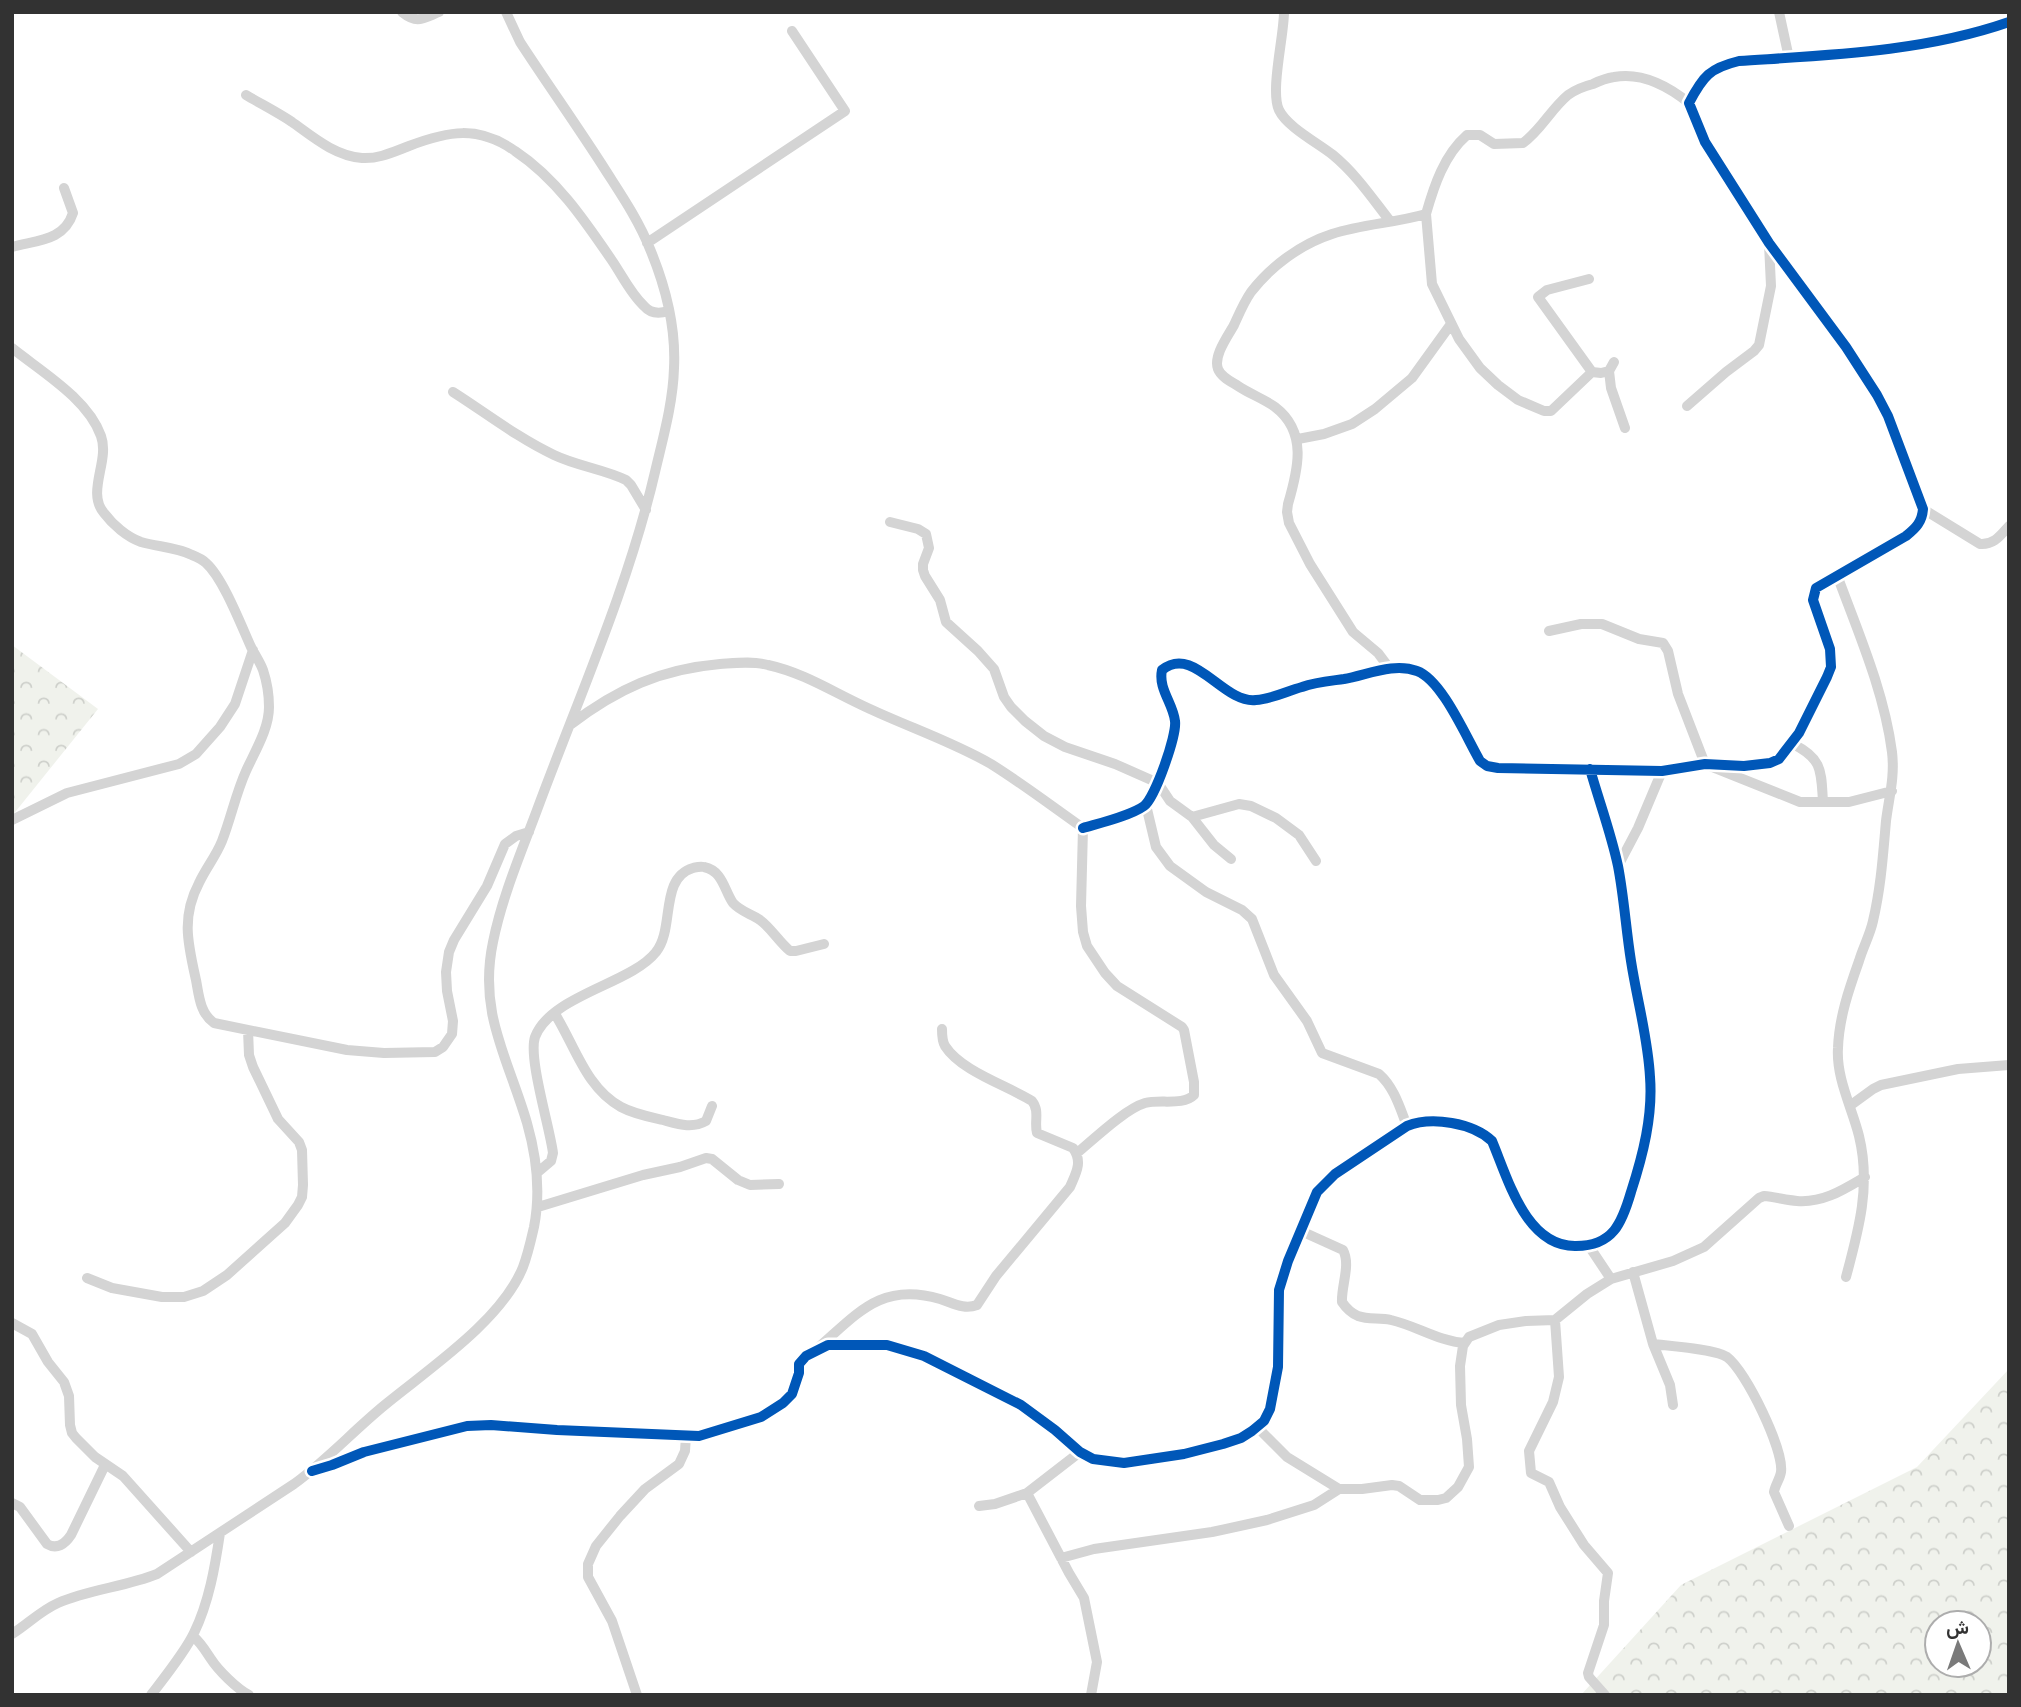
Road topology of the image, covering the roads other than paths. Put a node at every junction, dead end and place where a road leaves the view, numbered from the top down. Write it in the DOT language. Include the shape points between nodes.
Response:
graph roads {
  1 [pos="402,12"];
  2 [pos="439,12"];
  3 [pos="506,12"];
  4 [pos="1284,12"];
  5 [pos="1779,12"];
  6 [pos="2009,22"];
  7 [pos="792,31"];
  8 [pos="1789,58"];
  9 [pos="246,95"];
  10 [pos="1689,103"];
  11 [pos="64,187"];
  12 [pos="1426,214"];
  13 [pos="1390,221"];
  14 [pos="647,243"];
  15 [pos="1769,243"];
  16 [pos="12,247"];
  17 [pos="1589,279"];
  18 [pos="668,311"];
  19 [pos="1451,324"];
  20 [pos="12,348"];
  21 [pos="1592,372"];
  22 [pos="453,392"];
  23 [pos="1687,406"];
  24 [pos="1625,428"];
  25 [pos="1298,439"];
  26 [pos="1923,509"];
  27 [pos="646,510"];
  28 [pos="890,522"];
  29 [pos="2009,526"];
  30 [pos="1837,575"];
  31 [pos="1549,631"];
  32 [pos="253,650"];
  33 [pos="1390,669"];
  34 [pos="570,725"];
  35 [pos="1793,744"];
  36 [pos="1705,764"];
  37 [pos="1590,769"];
  38 [pos="1662,771"];
  39 [pos="1158,783"];
  40 [pos="1892,791"];
  41 [pos="1823,802"];
  42 [pos="1146,805"];
  43 [pos="1192,817"];
  44 [pos="12,820"];
  45 [pos="1083,828"];
  46 [pos="529,832"];
  47 [pos="1231,859"];
  48 [pos="1316,861"];
  49 [pos="1618,866"];
  50 [pos="824,944"];
  51 [pos="555,1014"];
  52 [pos="942,1029"];
  53 [pos="248,1030"];
  54 [pos="2009,1065"];
  55 [pos="1851,1105"];
  56 [pos="712,1106"];
  57 [pos="1407,1126"];
  58 [pos="1077,1153"];
  59 [pos="538,1172"];
  60 [pos="1865,1177"];
  61 [pos="779,1184"];
  62 [pos="538,1207"];
  63 [pos="1301,1231"];
  64 [pos="1589,1246"];
  65 [pos="1633,1272"];
  66 [pos="1846,1277"];
  67 [pos="87,1278"];
  68 [pos="1611,1279"];
  69 [pos="1555,1320"];
  70 [pos="12,1323"];
  71 [pos="1465,1343"];
  72 [pos="1653,1344"];
  73 [pos="816,1350"];
  74 [pos="1673,1405"];
  75 [pos="1257,1427"];
  76 [pos="686,1435"];
  77 [pos="1080,1452"];
  78 [pos="105,1465"];
  79 [pos="312,1471"];
  80 [pos="1339,1489"];
  81 [pos="1027,1493"];
  82 [pos="12,1503"];
  83 [pos="979,1506"];
  84 [pos="1789,1526"];
  85 [pos="220,1533"];
  86 [pos="191,1552"];
  87 [pos="1061,1558"];
  88 [pos="12,1634"];
  89 [pos="193,1636"];
  90 [pos="150,1695"];
  91 [pos="249,1695"];
  92 [pos="636,1695"];
  93 [pos="1091,1695"];
  94 [pos="1605,1695"];
  1 -- 2 [label="street" via="418,20"];
  3 -- 14 [label="street" via="520,42 623,196"];
  4 -- 13 [label="street" via="1276,94 1279,110 1334,156"];
  5 -- 8 [label="street"];
  6 -- 8 [label="street" via="1914,45"];
  7 -- 14 [label="street" via="845,111"];
  8 -- 10 [label="street" via="1722,65 1699,83"];
  9 -- 18 [label="street" via="318,141 360,158 379,157 454,132 493,139 514,150 562,191 645,308"];
  10 -- 12 [label="street" via="1672,89 1649,80 1614,76 1568,95 1523,143 1494,144 1480,135 1467,135 1440,173"];
  10 -- 15 [label="street" via="1705,142"];
  11 -- 16 [label="street" via="73,212 67,227 56,235"];
  12 -- 13 [label="street"];
  12 -- 19 [label="street" via="1432,284"];
  13 -- 25 [label="street" via="1332,234 1286,259 1250,294 1220,351 1217,365 1222,375 1278,410"];
  14 -- 18 [label="street"];
  15 -- 23 [label="street" via="1771,286 1759,345"];
  15 -- 26 [label="street" via="1877,395"];
  17 -- 21 [label="street" via="1547,290 1538,298"];
  18 -- 27 [label="street" via="675,365 672,398"];
  19 -- 21 [label="street" via="1480,368 1498,385 1545,411 1553,409"];
  19 -- 25 [label="street" via="1412,378 1375,409 1352,424"];
  20 -- 32 [label="street" via="92,418 104,449 97,486 101,510 140,542 190,554 206,563"];
  21 -- 24 [label="street" via="1611,367 1616,405"];
  22 -- 27 [label="street" via="554,455 626,480"];
  25 -- 33 [label="street" via="1289,523 1353,632"];
  26 -- 29 [label="street" via="1980,544 1990,544"];
  26 -- 30 [label="street" via="1917,528"];
  27 -- 34 [label="street"];
  28 -- 39 [label="street" via="926,534 929,548 923,570 946,622 995,669 1004,698 1025,722 1065,747"];
  30 -- 35 [label="street" via="1814,593 1831,667"];
  30 -- 40 [label="street" via="1880,699 1892,753"];
  31 -- 36 [label="street" via="1602,624 1663,643"];
  32 -- 44 [label="street" via="234,704 196,754 179,764 67,793"];
  32 -- 53 [label="street" via="263,669 270,710 222,841 190,902 186,928 207,1018"];
  33 -- 37 [label="street" via="1415,670 1432,681 1487,766"];
  33 -- 39 [label="street" via="1322,681 1254,701 1242,700 1191,666 1167,666 1161,680 1175,728"];
  34 -- 45 [label="street" via="595,705 658,675 708,665 768,665 810,679 991,764"];
  34 -- 46 [label="street"];
  35 -- 36 [label="street" via="1770,763"];
  35 -- 41 [label="street" via="1818,763"];
  36 -- 38 [label="street"];
  36 -- 41 [label="street" via="1790,799"];
  37 -- 38 [label="street"];
  37 -- 49 [label="street"];
  38 -- 49 [label="street"];
  39 -- 42 [label="street"];
  39 -- 43 [label="street" via="1170,801"];
  40 -- 41 [label="street" via="1849,803"];
  40 -- 55 [label="street" via="1874,919 1839,1035 1838,1063"];
  42 -- 45 [label="street"];
  42 -- 57 [label="street" via="1156,847 1170,866 1252,919 1274,975 1307,1021 1322,1053 1380,1074"];
  43 -- 47 [label="street"];
  43 -- 48 [label="street" via="1239,804 1251,806 1298,835"];
  45 -- 58 [label="street" via="1084,939 1117,986 1182,1027 1194,1096 1132,1109"];
  46 -- 53 [label="street" via="505,844 487,886 454,940 446,972 452,1034 443,1047 435,1052 346,1050"];
  46 -- 59 [label="street" via="502,908 488,971 493,1023"];
  49 -- 64 [label="street" via="1648,1058 1649,1108 1639,1167 1618,1227"];
  50 -- 51 [label="street" via="790,951 762,921 735,905 719,876 705,867 690,869 676,883 662,943 654,956"];
  51 -- 56 [label="street" via="592,1081 621,1107 690,1126 706,1121"];
  51 -- 59 [label="street" via="535,1038 535,1062 553,1153"];
  52 -- 58 [label="street" via="945,1045 977,1073 1032,1101 1037,1133 1069,1145"];
  53 -- 67 [label="street" via="253,1068 278,1119 302,1150 303,1185 298,1205 285,1223 203,1291 162,1297 112,1288"];
  54 -- 55 [label="street" via="1958,1069 1881,1085"];
  55 -- 60 [label="street"];
  57 -- 63 [label="street" via="1325,1182"];
  57 -- 64 [label="street" via="1435,1122 1485,1135 1535,1229 1556,1243"];
  58 -- 73 [label="street" via="1077,1171 1070,1187 977,1305 968,1308 914,1293 898,1294 863,1309"];
  59 -- 62 [label="street"];
  60 -- 65 [label="street" via="1820,1200 1759,1198 1704,1247"];
  60 -- 66 [label="street"];
  61 -- 62 [label="street" via="750,1185 706,1158"];
  62 -- 79 [label="street" via="523,1268 494,1310"];
  63 -- 71 [label="street" via="1343,1250 1342,1299 1350,1312 1367,1319 1395,1320 1443,1340"];
  63 -- 75 [label="street" via="1279,1290 1274,1395"];
  64 -- 68 [label="street"];
  65 -- 68 [label="street"];
  65 -- 72 [label="street"];
  68 -- 69 [label="street"];
  69 -- 71 [label="street" via="1499,1325"];
  69 -- 94 [label="street" via="1558,1387 1528,1455 1531,1473 1551,1484 1584,1545 1608,1573 1604,1625 1588,1673"];
  70 -- 78 [label="street" via="37,1341 64,1382 72,1433"];
  71 -- 80 [label="street" via="1460,1366 1461,1405 1469,1467 1458,1487 1446,1498 1427,1501 1399,1486"];
  72 -- 74 [label="street"];
  72 -- 84 [label="street" via="1721,1355 1734,1364 1775,1442 1781,1473 1774,1492"];
  73 -- 76 [label="street" via="800,1364 792,1394 783,1403 761,1417 699,1436"];
  73 -- 77 [label="street" via="828,1345 887,1345 924,1356 1021,1405"];
  75 -- 77 [label="street" via="1223,1444 1124,1463 1093,1459"];
  75 -- 80 [label="street" via="1287,1457"];
  76 -- 79 [label="street" via="467,1426 364,1452"];
  76 -- 92 [label="street" via="679,1464 645,1489 620,1516 588,1564 589,1577 612,1621"];
  77 -- 81 [label="street"];
  78 -- 82 [label="street" via="71,1535 59,1546 47,1544"];
  78 -- 86 [label="street" via="123,1476"];
  79 -- 85 [label="street"];
  80 -- 87 [label="street" via="1314,1504 1267,1520"];
  81 -- 83 [label="street"];
  81 -- 87 [label="street"];
  85 -- 86 [label="street"];
  85 -- 89 [label="street" via="212,1580"];
  86 -- 88 [label="street" via="136,1582 59,1602"];
  87 -- 93 [label="street" via="1084,1598 1096,1653"];
  89 -- 90 [label="street"];
  89 -- 91 [label="street"];
}
